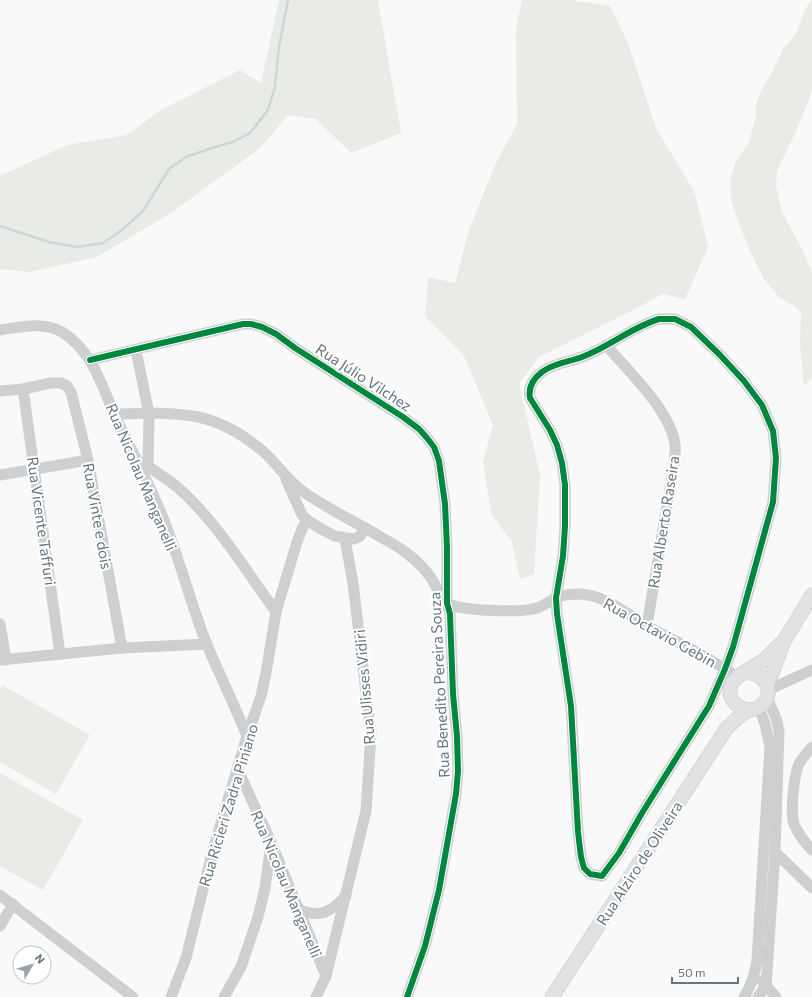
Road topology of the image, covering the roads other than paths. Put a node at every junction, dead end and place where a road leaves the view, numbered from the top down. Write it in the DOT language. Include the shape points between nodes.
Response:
graph roads {
  1 [pos="0,330"];
  2 [pos="606,345"];
  3 [pos="136,350"];
  4 [pos="90,360"];
  5 [pos="23,389"];
  6 [pos="0,391"];
  7 [pos="115,414"];
  8 [pos="149,414"];
  9 [pos="136,459"];
  10 [pos="88,460"];
  11 [pos="439,461"];
  12 [pos="148,467"];
  13 [pos="34,469"];
  14 [pos="284,474"];
  15 [pos="0,475"];
  16 [pos="293,492"];
  17 [pos="306,494"];
  18 [pos="308,520"];
  19 [pos="366,528"];
  20 [pos="345,539"];
  21 [pos="812,594"];
  22 [pos="556,598"];
  23 [pos="447,603"];
  24 [pos="276,612"];
  25 [pos="0,624"];
  26 [pos="647,625"];
  27 [pos="784,641"];
  28 [pos="207,644"];
  29 [pos="122,648"];
  30 [pos="60,654"];
  31 [pos="3,660"];
  32 [pos="725,669"];
  33 [pos="812,670"];
  34 [pos="740,675"];
  35 [pos="767,691"];
  36 [pos="730,695"];
  37 [pos="754,709"];
  38 [pos="726,729"];
  39 [pos="247,736"];
  40 [pos="812,747"];
  41 [pos="238,770"];
  42 [pos="271,842"];
  43 [pos="812,850"];
  44 [pos="775,852"];
  45 [pos="812,888"];
  46 [pos="0,895"];
  47 [pos="347,895"];
  48 [pos="13,904"];
  49 [pos="298,909"];
  50 [pos="0,926"];
  51 [pos="326,976"];
  52 [pos="755,976"];
  53 [pos="766,985"];
  54 [pos="133,997"];
  55 [pos="171,997"];
  56 [pos="224,997"];
  57 [pos="316,997"];
  58 [pos="407,997"];
  59 [pos="552,997"];
  60 [pos="744,997"];
  61 [pos="758,997"];
  62 [pos="776,997"];
  1 -- 4 [label="street, Rua Nicolau Manganelli" via="34,326 53,328 72,340"];
  2 -- 22 [label="street" via="542,372 532,382 529,392 557,445 562,463 565,526"];
  2 -- 26 [label="street, Rua Alberto Raseira" via="655,402 667,422 675,443 674,465"];
  2 -- 32 [label="street" via="647,323 659,319 675,319 690,327 744,381 762,405 773,431 776,458 773,502"];
  3 -- 4 [label="street"];
  3 -- 8 [label="street"];
  3 -- 11 [label="street, Rua Júlio Vilchez" via="243,324 262,327 403,417 427,438"];
  4 -- 7 [label="street, Rua Nicolau Manganelli"];
  5 -- 6 [label="street"];
  5 -- 10 [label="street, Rua Vinte e dois" via="56,383 67,386 73,396"];
  5 -- 13 [label="street, Rua Vicente Taffuri"];
  7 -- 8 [label="street"];
  7 -- 9 [label="street, Rua Nicolau Manganelli"];
  8 -- 12 [label="street"];
  8 -- 14 [label="street" via="187,414 208,418 224,425 260,448"];
  9 -- 12 [label="street"];
  9 -- 28 [label="street, Rua Nicolau Manganelli" via="161,514"];
  10 -- 13 [label="street"];
  10 -- 29 [label="street, Rua Vinte e dois"];
  11 -- 23 [label="street, Rua Benedito Pereira Souza" via="447,547"];
  12 -- 24 [label="street" via="166,478 203,514"];
  13 -- 15 [label="street"];
  13 -- 30 [label="street, Rua Vicente Taffuri"];
  14 -- 16 [label="street"];
  14 -- 17 [label="street"];
  16 -- 17 [label="street"];
  16 -- 18 [label="street" via="299,510"];
  17 -- 19 [label="street"];
  18 -- 20 [label="street"];
  18 -- 24 [label="street, Rua Ricieri Zadra Piniano" via="297,542"];
  19 -- 20 [label="street" via="359,537"];
  19 -- 23 [label="street" via="408,554 431,578"];
  20 -- 47 [label="street, Rua Ulisses Vidiri" via="353,583 371,734 366,811"];
  21 -- 27 [label="main road, Rua Alziro de Oliveira"];
  22 -- 23 [label="street, Rua Octavio Gebin" via="549,604 526,610 468,609"];
  22 -- 26 [label="street, Rua Octavio Gebin" via="581,594 596,597"];
  22 -- 32 [label="street" via="571,706 581,857 584,868 590,874 602,876 619,853 709,706"];
  23 -- 58 [label="street, Rua Benedito Pereira Souza" via="450,614 458,771 456,794 439,890 425,946"];
  24 -- 39 [label="street, Rua Ricieri Zadra Piniano" via="263,689"];
  25 -- 31 [label="street"];
  26 -- 32 [label="street, Rua Octavio Gebin"];
  27 -- 34 [label="main road, Rua Alziro de Oliveira" via="763,660"];
  27 -- 35 [label="main road, Rua Alziro de Oliveira"];
  28 -- 29 [label="street"];
  28 -- 39 [label="street, Rua Nicolau Manganelli"];
  29 -- 30 [label="street"];
  30 -- 31 [label="street"];
  32 -- 34 [label="street, Rua Octavio Gebin"];
  33 -- 35 [label="street"];
  34 -- 35 [label="main road" via="757,674 763,679"];
  34 -- 36 [label="main road, Rua Alziro de Oliveira" via="732,682"];
  35 -- 37 [label="main road, Rua Alziro de Oliveira" via="764,703"];
  35 -- 44 [label="street" via="779,732"];
  36 -- 37 [label="main road" via="737,706"];
  36 -- 38 [label="main road, Rua Alziro de Oliveira"];
  37 -- 38 [label="main road, Rua Alziro de Oliveira" via="737,718"];
  37 -- 52 [label="street" via="765,724 770,747"];
  38 -- 59 [label="main road, Rua Alziro de Oliveira"];
  39 -- 41 [label="street, Rua Ricieri Zadra Piniano"];
  40 -- 43 [label="street" via="799,763 792,811 796,829"];
  41 -- 42 [label="street, Rua Nicolau Manganelli"];
  41 -- 55 [label="street, Rua Ricieri Zadra Piniano" via="212,853 186,958"];
  42 -- 49 [label="street, Rua Nicolau Manganelli"];
  42 -- 56 [label="street" via="258,917 241,967"];
  44 -- 45 [label="street"];
  44 -- 53 [label="street"];
  46 -- 48 [label="street"];
  47 -- 49 [label="street" via="339,904 319,914 308,914"];
  47 -- 51 [label="street, Rua Ulisses Vidiri"];
  48 -- 50 [label="street"];
  48 -- 54 [label="street"];
  49 -- 51 [label="street, Rua Nicolau Manganelli"];
  51 -- 57 [label="street, Rua Ulisses Vidiri"];
  52 -- 53 [label="street"];
  52 -- 60 [label="street"];
  53 -- 61 [label="street"];
  53 -- 62 [label="street"];
}
